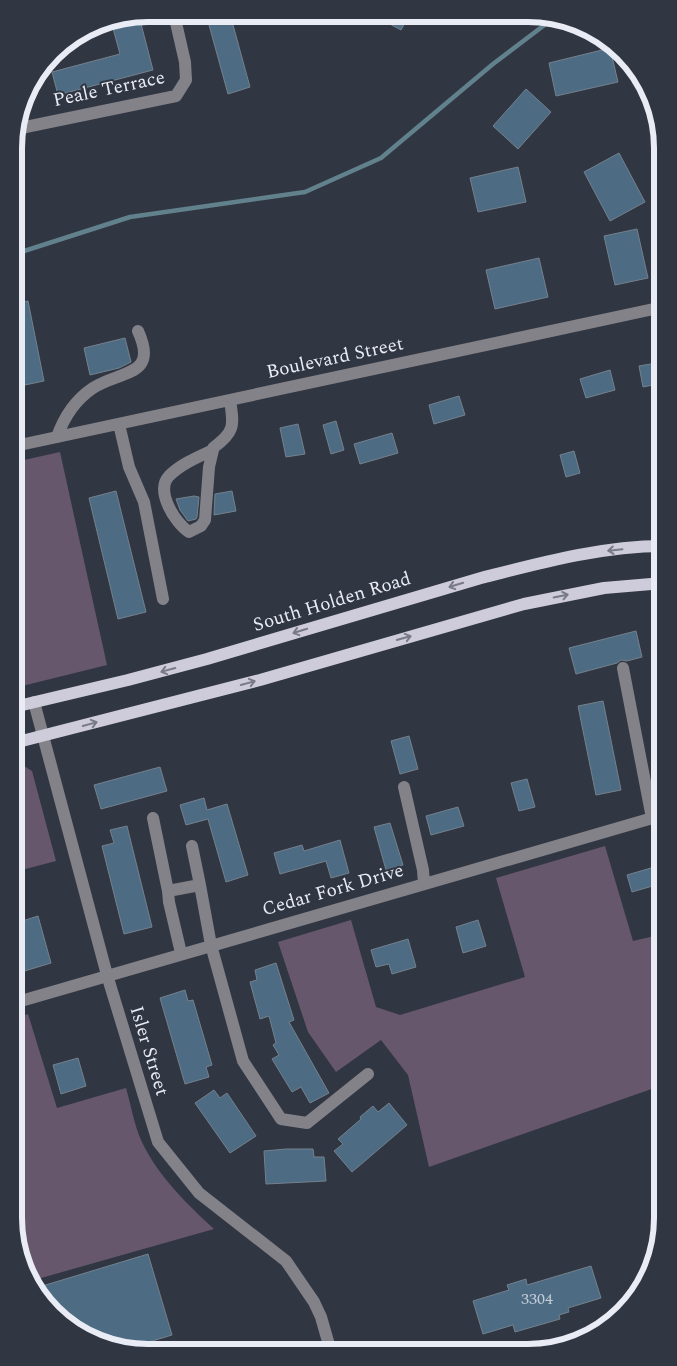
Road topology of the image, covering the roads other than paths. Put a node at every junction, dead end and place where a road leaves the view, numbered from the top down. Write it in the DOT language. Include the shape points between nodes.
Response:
graph roads {
  1 [pos="176,23"];
  2 [pos="25,127"];
  3 [pos="654,309"];
  4 [pos="138,331"];
  5 [pos="230,400"];
  6 [pos="119,424"];
  7 [pos="58,437"];
  8 [pos="23,444"];
  9 [pos="213,450"];
  10 [pos="654,547"];
  11 [pos="654,584"];
  12 [pos="163,599"];
  13 [pos="623,668"];
  14 [pos="34,702"];
  15 [pos="22,705"];
  16 [pos="43,736"];
  17 [pos="22,741"];
  18 [pos="404,787"];
  19 [pos="654,799"];
  20 [pos="654,817"];
  21 [pos="153,818"];
  22 [pos="192,846"];
  23 [pos="424,884"];
  24 [pos="200,885"];
  25 [pos="168,891"];
  26 [pos="211,945"];
  27 [pos="181,954"];
  28 [pos="107,975"];
  29 [pos="22,1001"];
  30 [pos="368,1074"];
  31 [pos="329,1344"];
  1 -- 2 [label="street, Peale Terrace" via="186,80 176,96"];
  3 -- 5 [label="street, Boulevard Street"];
  4 -- 7 [label="street" via="146,352 140,366 93,388 74,404 62,422"];
  5 -- 6 [label="street, Boulevard Street"];
  5 -- 9 [label="street" via="233,427"];
  6 -- 7 [label="street, Boulevard Street"];
  6 -- 12 [label="street" via="129,467 144,502"];
  7 -- 8 [label="street, Boulevard Street"];
  9 -- 9 [label="street" via="205,520 189,532 178,522 166,502 165,483 180,467"];
  10 -- 14 [label="main road, South Holden Road, one-way" via="597,552 509,571 207,659"];
  16 -- 11 [label="main road, one-way" via="260,680 524,604 604,588"];
  13 -- 19 [label="street"];
  14 -- 15 [label="main road, South Holden Road"];
  14 -- 16 [label="street, Isler Street"];
  16 -- 17 [label="main road"];
  16 -- 28 [label="street, Isler Street"];
  18 -- 23 [label="street"];
  20 -- 23 [label="street, Cedar Fork Drive"];
  21 -- 25 [label="street"];
  22 -- 24 [label="street"];
  23 -- 26 [label="street, Cedar Fork Drive"];
  24 -- 25 [label="street"];
  24 -- 26 [label="street"];
  25 -- 27 [label="street"];
  26 -- 27 [label="street, Cedar Fork Drive"];
  26 -- 30 [label="street" via="243,1061 281,1120 307,1122"];
  27 -- 28 [label="street, Cedar Fork Drive"];
  28 -- 29 [label="street, Cedar Fork Drive"];
  28 -- 31 [label="street, Isler Street" via="158,1142 199,1193 286,1262 322,1317"];
}
